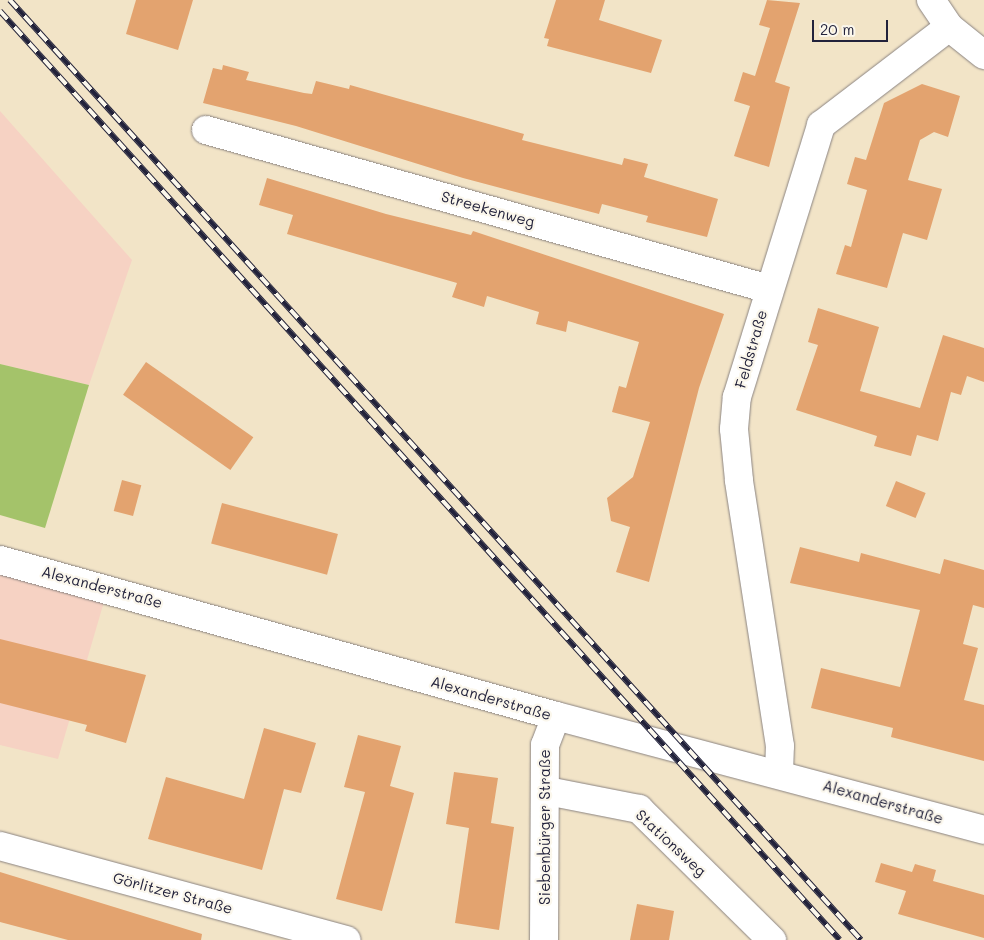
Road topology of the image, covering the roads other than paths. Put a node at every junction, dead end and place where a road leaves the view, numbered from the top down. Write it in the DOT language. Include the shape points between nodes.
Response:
graph roads {
  1 [pos="931,0"];
  2 [pos="949,27"];
  3 [pos="984,55"];
  4 [pos="206,130"];
  5 [pos="769,289"];
  6 [pos="0,560"];
  7 [pos="556,716"];
  8 [pos="779,773"];
  9 [pos="547,792"];
  10 [pos="984,830"];
  11 [pos="0,846"];
  12 [pos="346,940"];
  13 [pos="544,940"];
  14 [pos="772,940"];
  1 -- 2 [label="street"];
  2 -- 3 [label="street"];
  2 -- 5 [label="street, Feldstraße" via="821,125"];
  4 -- 5 [label="street, Streekenweg"];
  5 -- 8 [label="street, Feldstraße" via="737,397 734,430 780,746"];
  6 -- 7 [label="street, Alexanderstraße"];
  7 -- 8 [label="street, Alexanderstraße"];
  7 -- 9 [label="street, Siebenbürger Straße" via="544,745"];
  8 -- 10 [label="street, Alexanderstraße"];
  9 -- 13 [label="street, Siebenbürger Straße"];
  9 -- 14 [label="street, Stationsweg" via="639,808"];
  11 -- 12 [label="street, Görlitzer Straße"];
}
